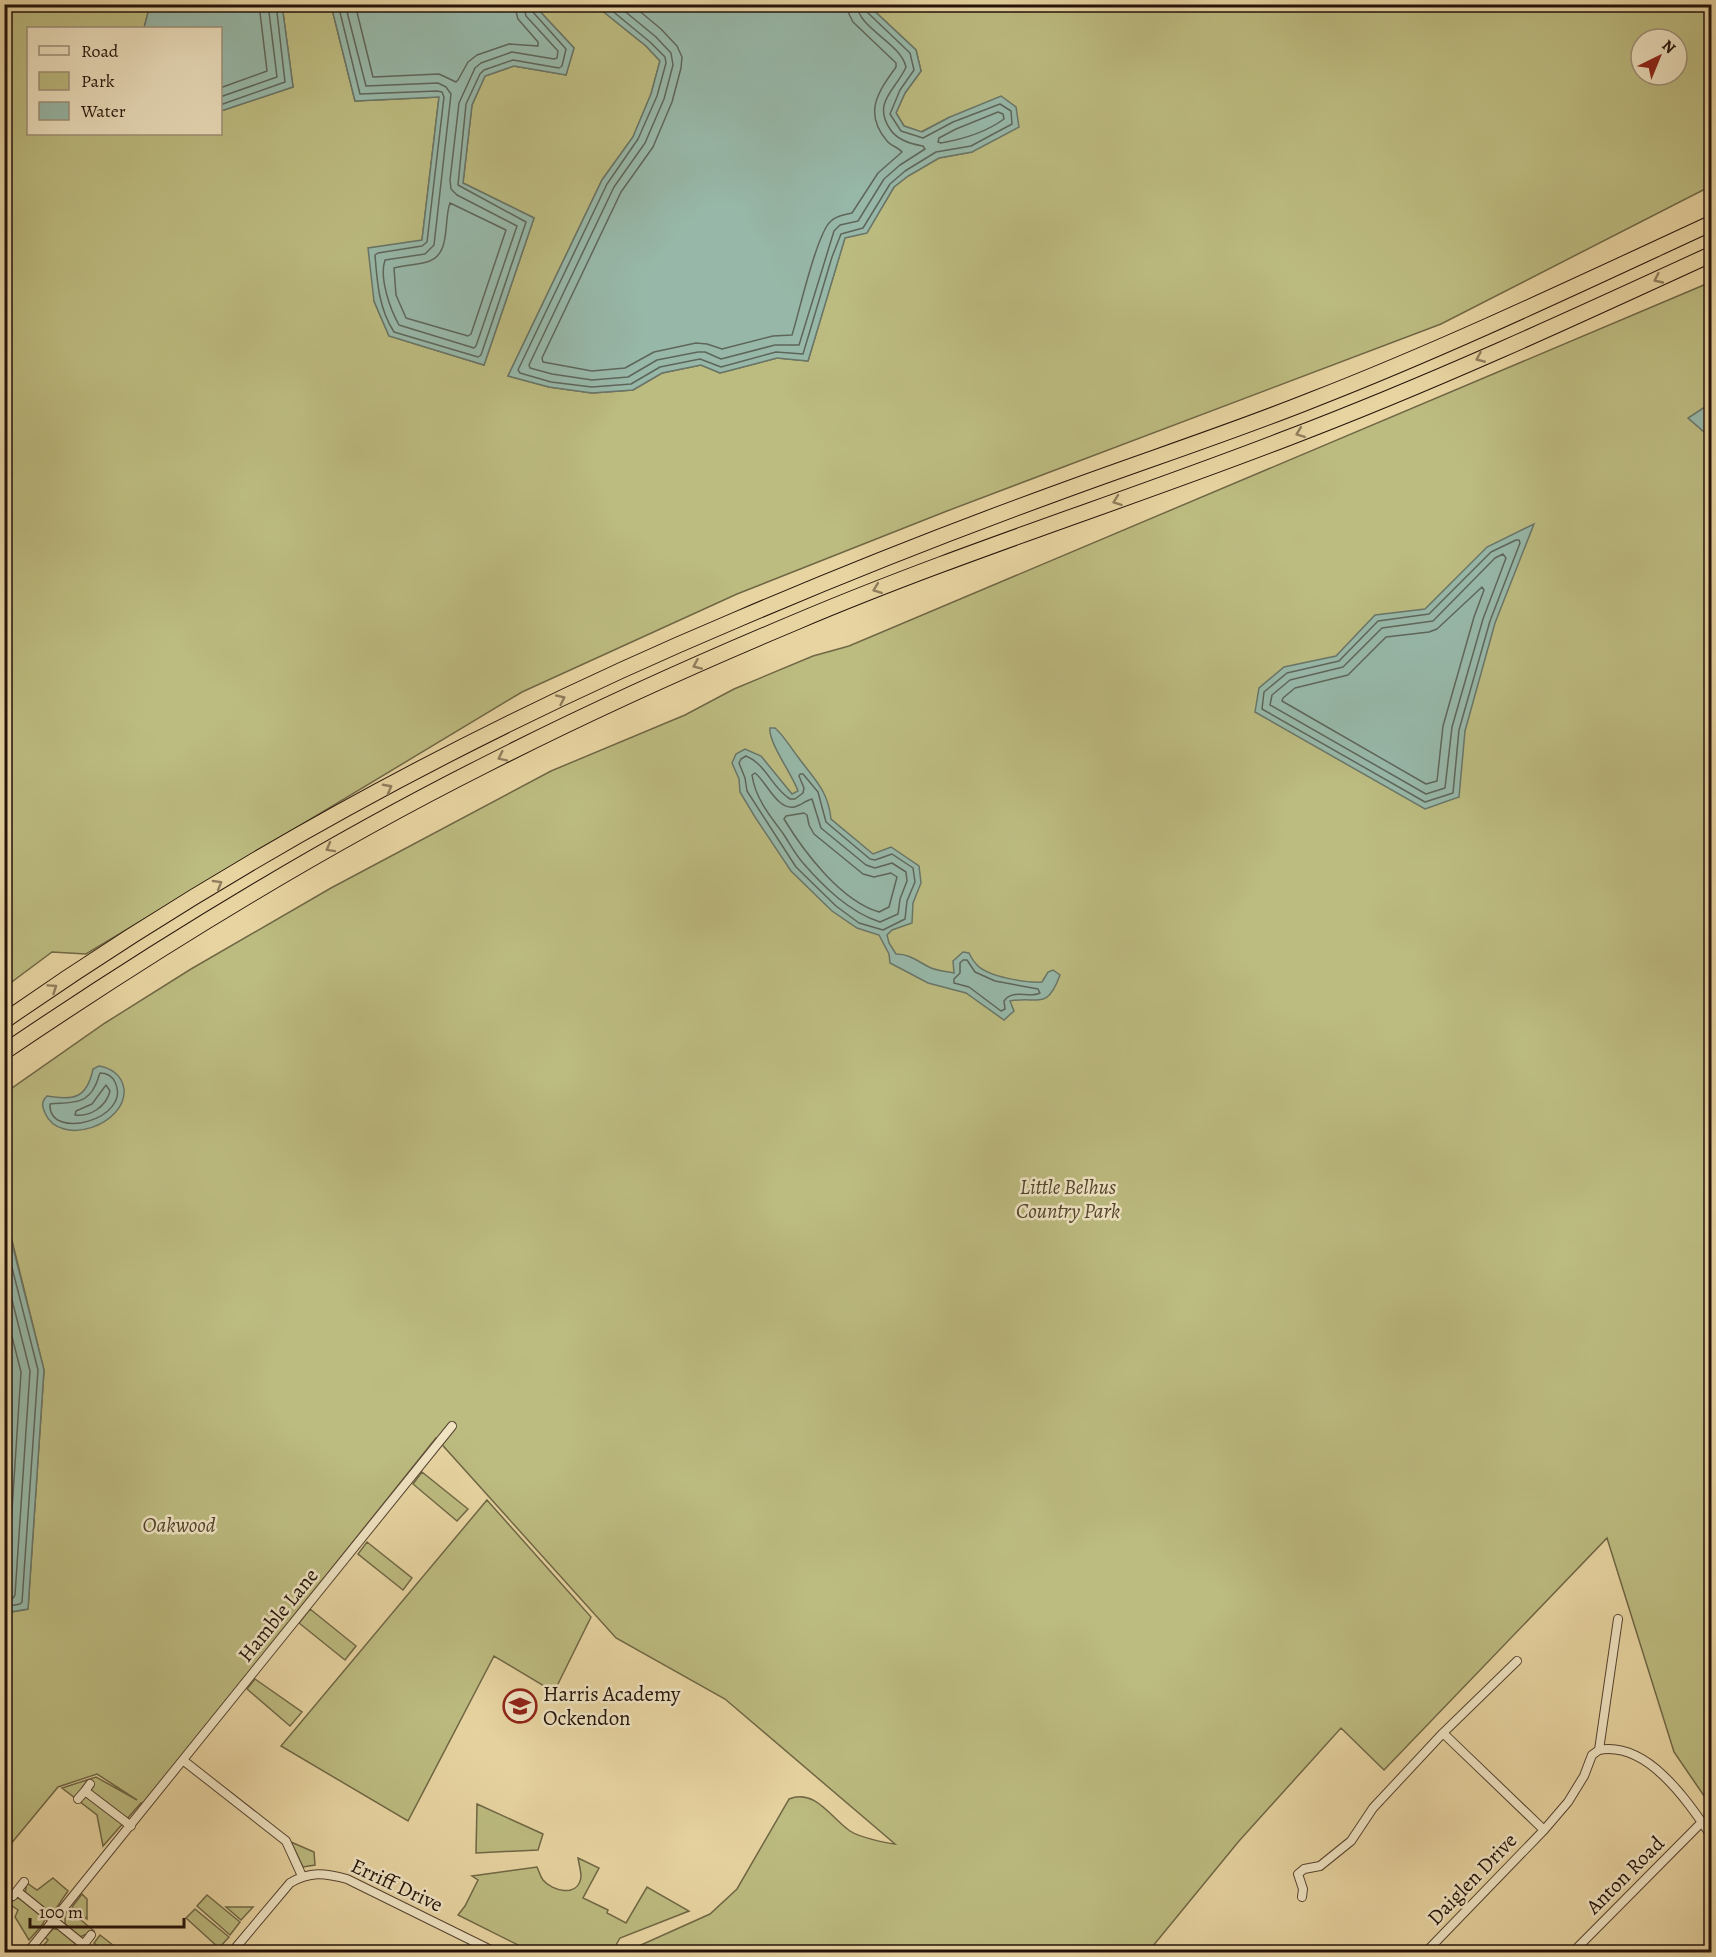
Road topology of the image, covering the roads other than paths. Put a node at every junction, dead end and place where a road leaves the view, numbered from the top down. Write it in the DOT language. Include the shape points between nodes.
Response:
graph roads {
  1 [pos="1712,223"];
  2 [pos="1712,254"];
  3 [pos="4,1021"];
  4 [pos="4,1052"];
  5 [pos="452,1426"];
  6 [pos="1618,1619"];
  7 [pos="1517,1661"];
  8 [pos="1443,1734"];
  9 [pos="1599,1750"];
  10 [pos="184,1761"];
  11 [pos="78,1799"];
  12 [pos="1702,1822"];
  13 [pos="131,1826"];
  14 [pos="1544,1830"];
  15 [pos="1712,1837"];
  16 [pos="302,1876"];
  17 [pos="24,1882"];
  18 [pos="1302,1896"];
  19 [pos="54,1921"];
  20 [pos="91,1935"];
  21 [pos="81,1948"];
  22 [pos="28,1953"];
  23 [pos="232,1953"];
  24 [pos="495,1953"];
  25 [pos="1426,1953"];
  26 [pos="1573,1953"];
  3 -- 1 [label="highway, one-way" via="136,933 314,828 599,681 861,567 1323,396"];
  2 -- 4 [label="highway, one-way" via="1342,418 863,594 611,704 466,775 270,882 154,952"];
  5 -- 10 [label="street, Hamble Lane"];
  6 -- 9 [label="street, Daiglen Drive"];
  7 -- 8 [label="street"];
  8 -- 14 [label="street, Daiglen Drive"];
  8 -- 18 [label="street" via="1374,1808 1351,1840 1320,1866 1298,1874"];
  9 -- 12 [label="street" via="1609,1748 1637,1756 1667,1777"];
  9 -- 14 [label="street, Daiglen Drive" via="1592,1755 1568,1802"];
  10 -- 13 [label="street, Hamble Lane"];
  10 -- 16 [label="street" via="286,1841"];
  11 -- 13 [label="street" via="88,1787"];
  12 -- 15 [label="street"];
  12 -- 26 [label="street, Anton Road"];
  13 -- 19 [label="street, Hamble Lane"];
  14 -- 25 [label="street, Daiglen Drive"];
  16 -- 23 [label="street" via="290,1883"];
  16 -- 24 [label="street, Erriff Drive" via="327,1873 347,1879"];
  17 -- 19 [label="street" via="15,1893"];
  19 -- 21 [label="street"];
  19 -- 22 [label="street, Hamble Lane"];
  20 -- 21 [label="street"];
}
